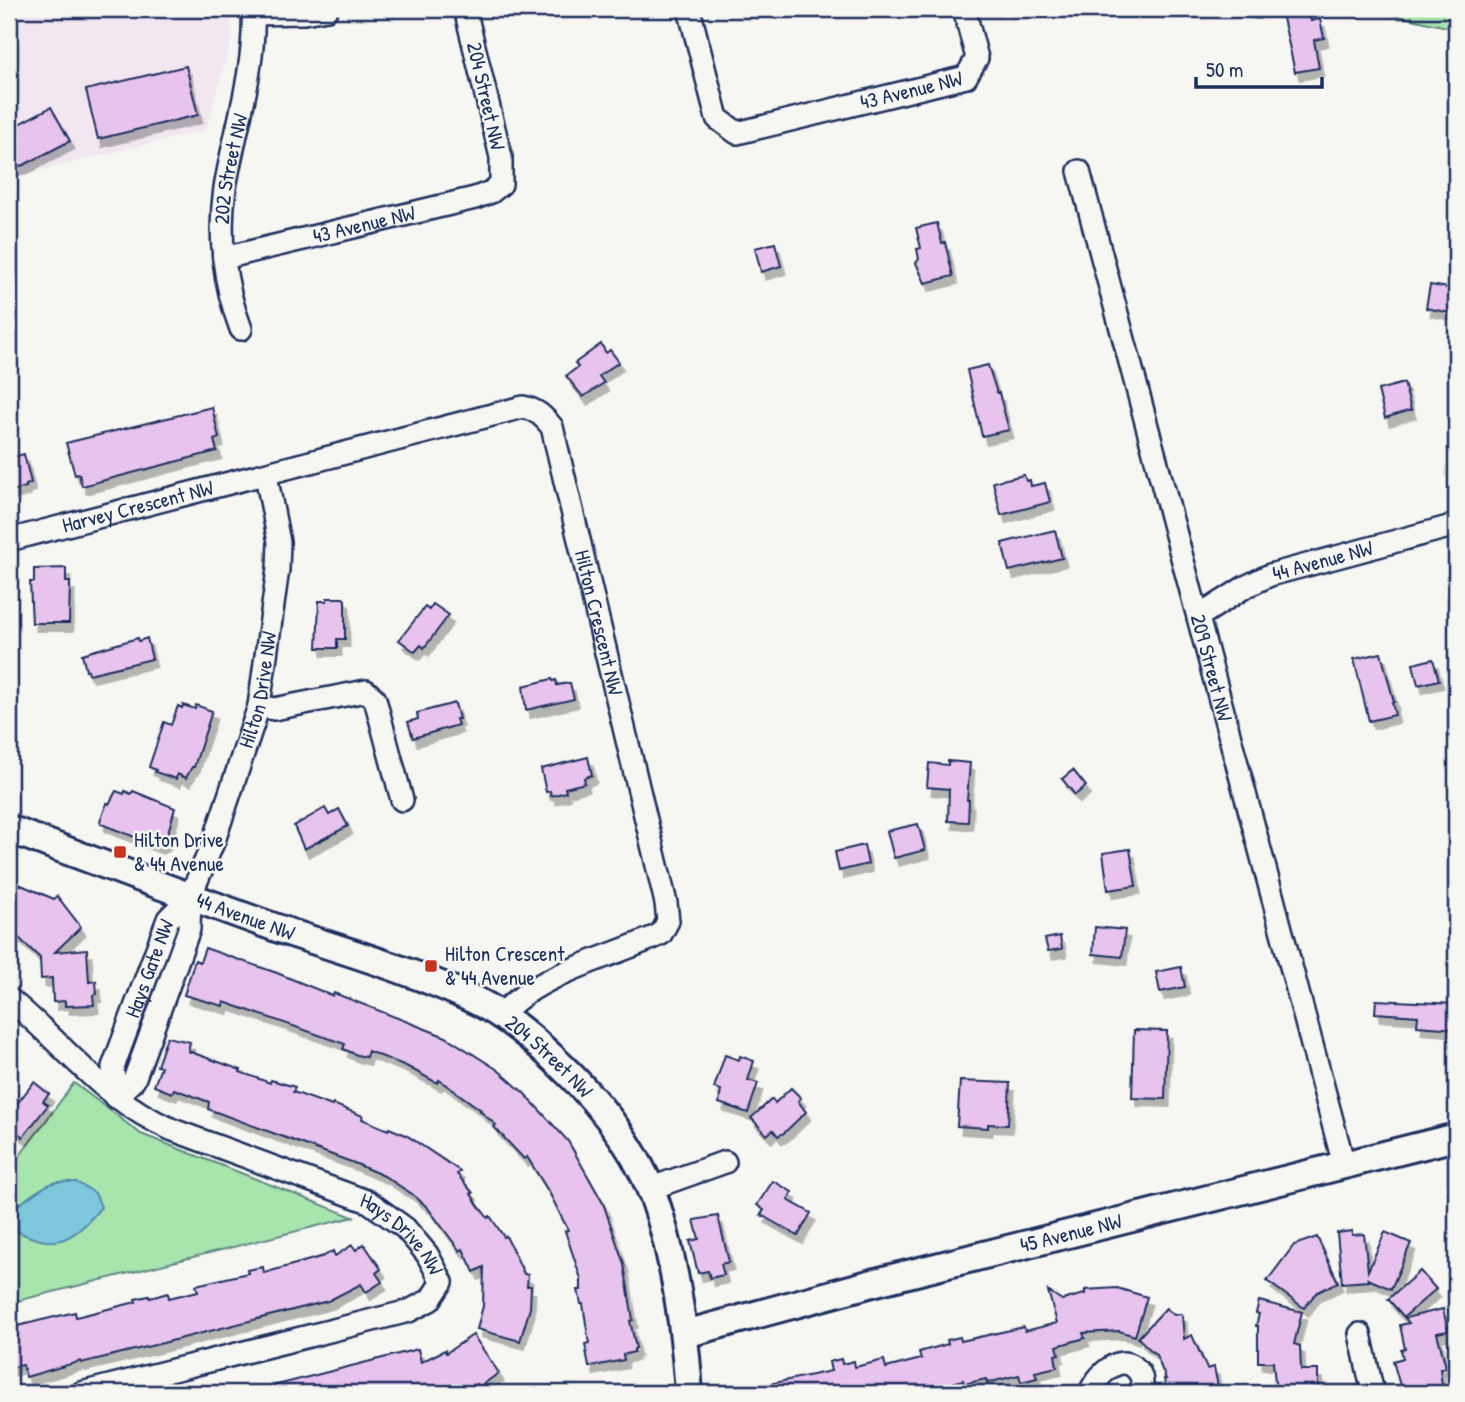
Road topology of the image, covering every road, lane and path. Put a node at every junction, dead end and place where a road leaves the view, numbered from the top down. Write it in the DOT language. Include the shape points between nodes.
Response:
graph roads {
  1 [pos="327,9"];
  2 [pos="465,9"];
  3 [pos="689,9"];
  4 [pos="964,9"];
  5 [pos="253,12"];
  6 [pos="1079,171"];
  7 [pos="501,184"];
  8 [pos="224,258"];
  9 [pos="242,329"];
  10 [pos="266,475"];
  11 [pos="1456,524"];
  12 [pos="9,540"];
  13 [pos="1198,617"];
  14 [pos="259,706"];
  15 [pos="402,800"];
  16 [pos="9,829"];
  17 [pos="190,897"];
  18 [pos="405,972"];
  19 [pos="9,999"];
  20 [pos="501,1016"];
  21 [pos="115,1097"];
  22 [pos="1456,1137"];
  23 [pos="725,1162"];
  24 [pos="1344,1165"];
  25 [pos="649,1189"];
  26 [pos="685,1334"];
  27 [pos="1360,1334"];
  28 [pos="81,1393"];
  29 [pos="689,1393"];
  30 [pos="1090,1393"];
  31 [pos="1142,1393"];
  32 [pos="1374,1393"];
  1 -- 5 [label="street"];
  2 -- 7 [label="street, 204 Street NW" via="501,157"];
  3 -- 4 [label="street, 43 Avenue NW" via="717,118 737,133 966,77 977,58"];
  5 -- 8 [label="street, 202 Street NW" via="248,76 225,191"];
  6 -- 13 [label="street, 209 Street NW"];
  7 -- 8 [label="street, 43 Avenue NW" via="475,198"];
  8 -- 9 [label="street, 202 Street NW" via="229,293"];
  10 -- 12 [label="street, Harvey Crescent NW"];
  10 -- 14 [label="street, Hilton Drive NW" via="279,542"];
  10 -- 20 [label="street, Hilton Crescent NW" via="523,407 535,410 552,427 668,921 662,934 581,964 536,988"];
  11 -- 13 [label="street, 44 Avenue NW" via="1270,575"];
  13 -- 24 [label="street, 209 Street NW"];
  14 -- 15 [label="street" via="274,709 366,691 375,699"];
  14 -- 17 [label="street, Hilton Drive NW"];
  16 -- 17 [label="street, 44 Avenue NW"];
  17 -- 18 [label="street, 44 Avenue NW"];
  17 -- 21 [label="street, Hays Gate NW" via="189,929 134,1080"];
  18 -- 20 [label="street, 204 Street NW" via="471,998"];
  19 -- 21 [label="street"];
  20 -- 25 [label="street, 204 Street NW" via="535,1040 578,1081 611,1121"];
  21 -- 28 [label="street, Hays Drive NW" via="173,1130 369,1202 405,1228 442,1282 430,1300 409,1311"];
  22 -- 24 [label="street, 45 Avenue NW"];
  23 -- 25 [label="street"];
  24 -- 26 [label="street, 45 Avenue NW"];
  25 -- 26 [label="street, 204 Street NW" via="660,1215"];
  26 -- 29 [label="street, 204 Street NW"];
  27 -- 32 [label="street"];
  30 -- 31 [label="street" via="1098,1377 1120,1364 1138,1370"];
}
